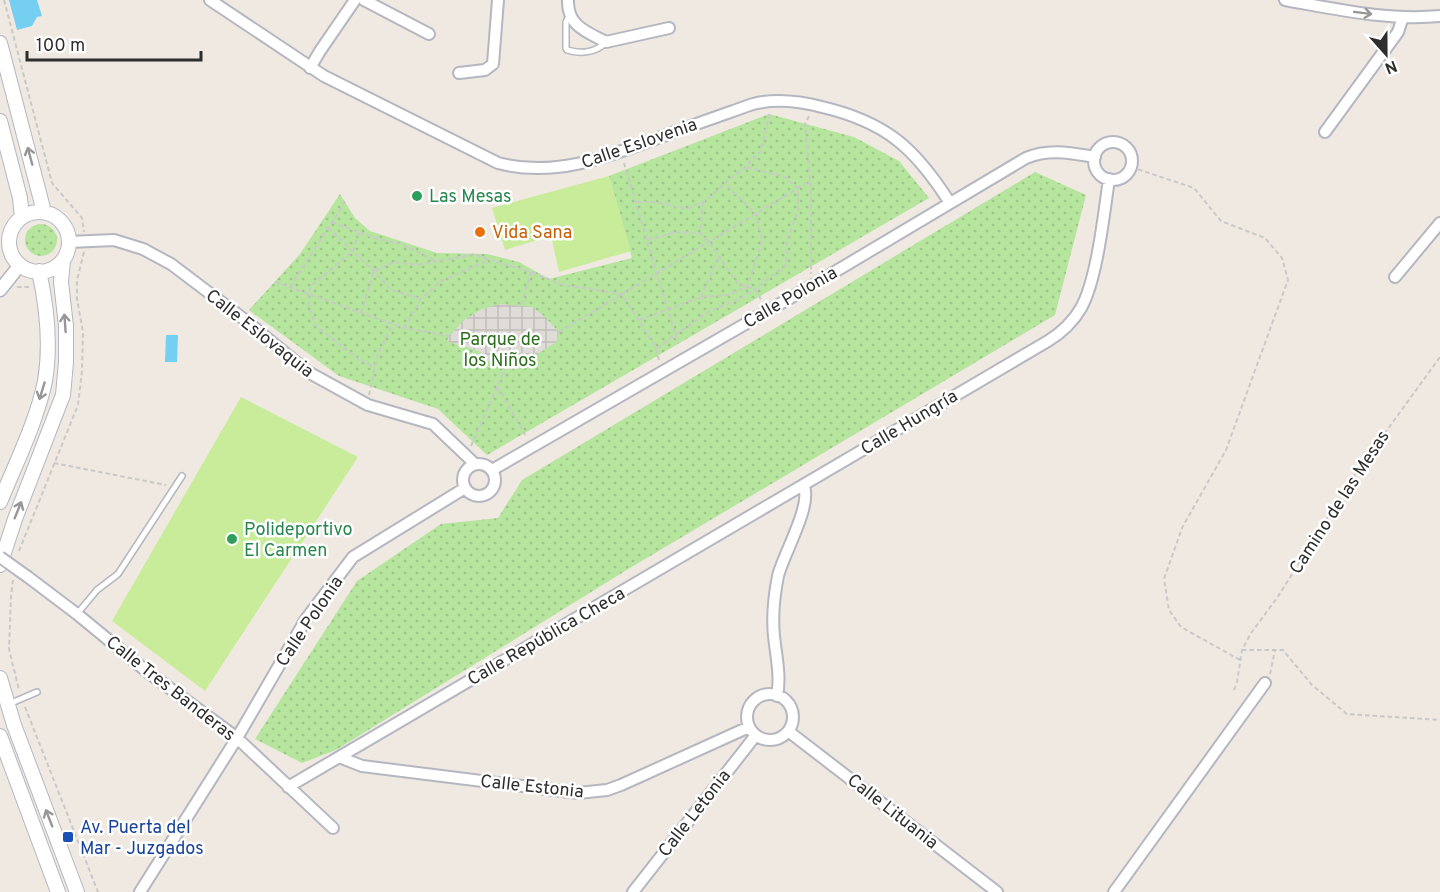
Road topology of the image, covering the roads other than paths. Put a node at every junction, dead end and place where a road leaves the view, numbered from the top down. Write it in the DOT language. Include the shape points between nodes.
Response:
graph roads {
  1 [pos="210,0"];
  2 [pos="355,0"];
  3 [pos="364,0"];
  4 [pos="498,0"];
  5 [pos="568,0"];
  6 [pos="1285,0"];
  7 [pos="569,16"];
  8 [pos="1440,16"];
  9 [pos="1403,17"];
  10 [pos="669,28"];
  11 [pos="429,34"];
  12 [pos="606,42"];
  13 [pos="0,44"];
  14 [pos="310,68"];
  15 [pos="459,73"];
  16 [pos="0,121"];
  17 [pos="1325,132"];
  18 [pos="1095,157"];
  19 [pos="1109,179"];
  20 [pos="950,203"];
  21 [pos="44,212"];
  22 [pos="22,217"];
  23 [pos="1440,223"];
  24 [pos="69,242"];
  25 [pos="63,260"];
  26 [pos="20,265"];
  27 [pos="39,271"];
  28 [pos="1395,277"];
  29 [pos="0,290"];
  30 [pos="471,460"];
  31 [pos="492,470"];
  32 [pos="182,476"];
  33 [pos="803,485"];
  34 [pos="465,488"];
  35 [pos="0,502"];
  36 [pos="0,557"];
  37 [pos="0,565"];
  38 [pos="77,614"];
  39 [pos="0,678"];
  40 [pos="1265,683"];
  41 [pos="37,692"];
  42 [pos="777,696"];
  43 [pos="7,704"];
  44 [pos="788,730"];
  45 [pos="752,731"];
  46 [pos="0,736"];
  47 [pos="237,738"];
  48 [pos="339,757"];
  49 [pos="6,763"];
  50 [pos="288,787"];
  51 [pos="333,828"];
  52 [pos="58,892"];
  53 [pos="77,892"];
  54 [pos="140,892"];
  55 [pos="633,892"];
  56 [pos="997,892"];
  57 [pos="1114,892"];
  1 -- 14 [label="street, Calle Eslovenia"];
  2 -- 14 [label="street"];
  3 -- 11 [label="street"];
  4 -- 15 [label="street" via="493,64 485,70"];
  5 -- 7 [label="street"];
  6 -- 9 [label="street, one-way"];
  7 -- 12 [label="street"];
  7 -- 12 [label="lane" via="567,50 582,53"];
  8 -- 9 [label="street"];
  9 -- 17 [label="street" via="1398,32"];
  10 -- 12 [label="street"];
  21 -- 13 [label="main road, one-way"];
  14 -- 20 [label="street, Calle Eslovenia" via="509,166 575,165 771,100 814,105 859,118 890,134 925,167"];
  16 -- 22 [label="main road"];
  18 -- 19 [label="street" via="1095,168"];
  18 -- 19 [label="street" via="1108,143 1121,143 1130,152 1131,167 1123,178"];
  18 -- 20 [label="street, Calle Polonia" via="1054,151 1035,154"];
  19 -- 33 [label="street, Calle Hungría" via="1090,286 1080,310 1066,327"];
  20 -- 31 [label="street, Calle Polonia"];
  21 -- 22 [label="main road"];
  21 -- 24 [label="main road" via="62,223"];
  22 -- 26 [label="main road" via="14,225 9,247"];
  23 -- 28 [label="street"];
  24 -- 25 [label="main road"];
  24 -- 30 [label="street, Calle Eslovaquia" via="114,240 171,264 308,372 366,404 433,424"];
  25 -- 27 [label="main road"];
  37 -- 25 [label="main road, one-way" via="63,395"];
  26 -- 27 [label="main road"];
  26 -- 29 [label="street"];
  27 -- 35 [label="main road, one-way" via="49,331 45,381"];
  30 -- 31 [label="street"];
  30 -- 34 [label="street" via="464,473"];
  31 -- 34 [label="street" via="495,485 489,494 478,497"];
  32 -- 38 [label="lane" via="118,574 97,590"];
  33 -- 42 [label="street" via="806,498 782,561 773,606"];
  33 -- 48 [label="street, Calle República Checa"];
  34 -- 47 [label="street, Calle Polonia" via="353,557 306,619"];
  36 -- 38 [label="street, Calle Tres Banderas, bridge"];
  38 -- 47 [label="street, Calle Tres Banderas"];
  39 -- 43 [label="main road"];
  40 -- 57 [label="street"];
  41 -- 43 [label="lane"];
  42 -- 44 [label="street" via="792,710"];
  42 -- 45 [label="street" via="762,696 751,705 748,712"];
  53 -- 43 [label="main road, one-way"];
  44 -- 45 [label="street" via="776,739 762,738"];
  44 -- 56 [label="street, Calle Lituania"];
  45 -- 48 [label="street, Calle Estonia" via="621,785 578,793 362,766"];
  45 -- 55 [label="street, Calle Letonia"];
  46 -- 49 [label="main road"];
  47 -- 50 [label="street, Calle Tres Banderas"];
  47 -- 54 [label="street, Calle Polonia"];
  48 -- 50 [label="street, Calle República Checa"];
  49 -- 52 [label="main road"];
  50 -- 51 [label="street, Calle Tres Banderas"];
}
